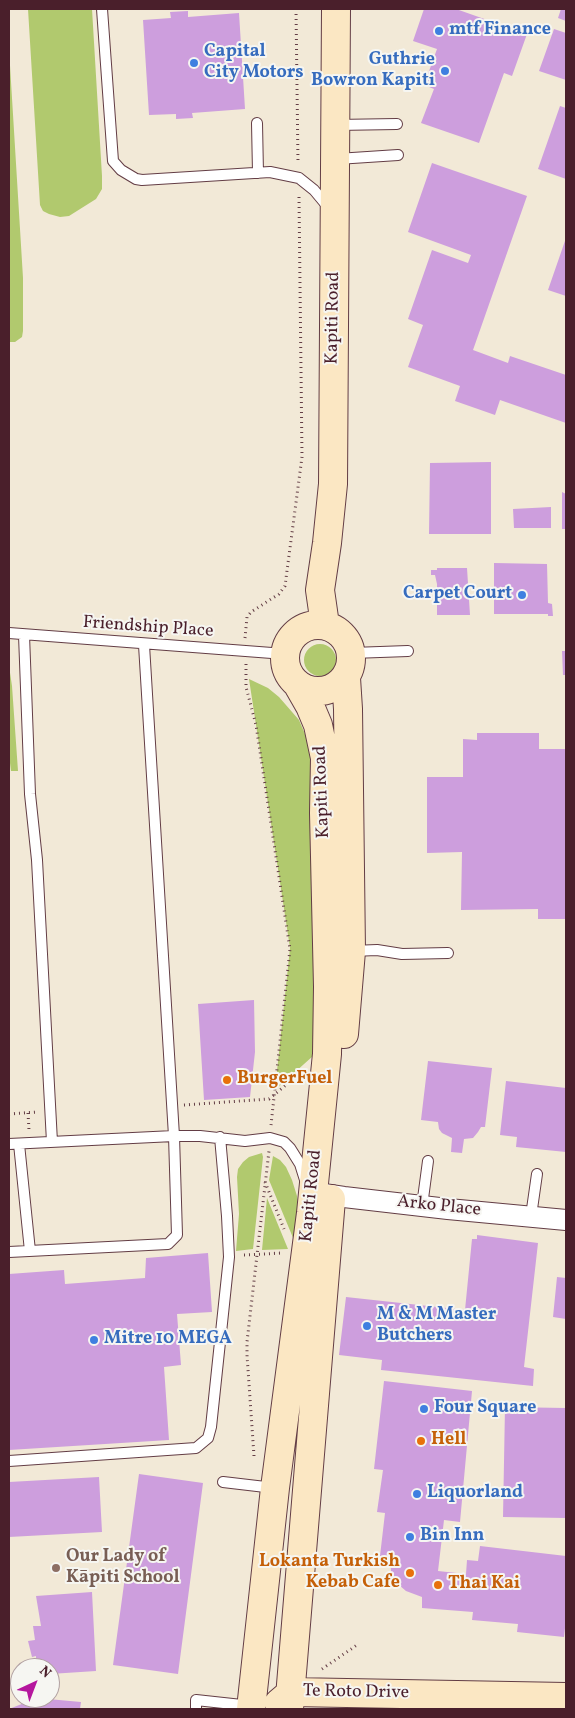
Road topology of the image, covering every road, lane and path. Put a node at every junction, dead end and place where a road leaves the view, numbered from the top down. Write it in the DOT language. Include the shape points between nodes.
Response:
graph roads {
  1 [pos="102,9"];
  2 [pos="296,9"];
  3 [pos="336,9"];
  4 [pos="257,123"];
  5 [pos="397,124"];
  6 [pos="335,125"];
  7 [pos="398,155"];
  8 [pos="334,159"];
  9 [pos="298,168"];
  10 [pos="258,173"];
  11 [pos="299,191"];
  12 [pos="335,217"];
  13 [pos="325,625"];
  14 [pos="9,633"];
  15 [pos="244,634"];
  16 [pos="24,635"];
  17 [pos="144,645"];
  18 [pos="408,651"];
  19 [pos="285,654"];
  20 [pos="349,666"];
  21 [pos="246,673"];
  22 [pos="298,685"];
  23 [pos="351,951"];
  24 [pos="448,953"];
  25 [pos="328,987"];
  26 [pos="308,1066"];
  27 [pos="274,1096"];
  28 [pos="172,1106"];
  29 [pos="50,1111"];
  30 [pos="9,1114"];
  31 [pos="271,1129"];
  32 [pos="174,1136"];
  33 [pos="220,1137"];
  34 [pos="52,1142"];
  35 [pos="14,1144"];
  36 [pos="269,1154"];
  37 [pos="428,1161"];
  38 [pos="537,1174"];
  39 [pos="264,1180"];
  40 [pos="322,1194"];
  41 [pos="422,1206"];
  42 [pos="530,1216"];
  43 [pos="566,1220"];
  44 [pos="286,1234"];
  45 [pos="30,1251"];
  46 [pos="9,1252"];
  47 [pos="284,1253"];
  48 [pos="257,1254"];
  49 [pos="236,1256"];
  50 [pos="9,1461"];
  51 [pos="223,1482"];
  52 [pos="263,1487"];
  53 [pos="357,1645"];
  54 [pos="319,1671"];
  55 [pos="566,1697"];
  56 [pos="378,1702"];
  57 [pos="271,1706"];
  58 [pos="196,1709"];
  1 -- 10 [label="lane" via="113,161 121,170 142,180"];
  2 -- 9 [label="path"];
  3 -- 6 [label="main road, Kapiti Road"];
  4 -- 10 [label="lane"];
  5 -- 6 [label="lane"];
  6 -- 8 [label="main road, Kapiti Road"];
  7 -- 8 [label="lane"];
  8 -- 12 [label="main road, Kapiti Road"];
  10 -- 12 [label="lane" via="298,178 321,197"];
  11 -- 15 [label="path" via="302,457 285,586 279,594 251,612"];
  12 -- 13 [label="main road, Kapiti Road" via="333,484 320,590"];
  13 -- 19 [label="main road" via="307,626 299,631 287,645"];
  13 -- 20 [label="main road" via="343,635"];
  14 -- 16 [label="lane, Friendship Place"];
  16 -- 17 [label="lane, Friendship Place"];
  16 -- 29 [label="lane" via="30,794 37,860"];
  17 -- 19 [label="lane, Friendship Place"];
  17 -- 28 [label="lane"];
  18 -- 20 [label="lane"];
  19 -- 22 [label="main road" via="287,670"];
  20 -- 22 [label="main road" via="340,684 323,692 306,690"];
  20 -- 23 [label="main road, Kapiti Road"];
  21 -- 27 [label="path" via="290,948"];
  22 -- 25 [label="main road, Kapiti Road" via="318,725 325,758"];
  23 -- 24 [label="lane"];
  23 -- 25 [label="main road"];
  23 -- 40 [label="main road, Kapiti Road"];
  25 -- 40 [label="main road, Kapiti Road"];
  26 -- 27 [label="path"];
  27 -- 28 [label="path" via="270,1099"];
  27 -- 31 [label="path"];
  28 -- 32 [label="lane"];
  29 -- 30 [label="path"];
  29 -- 34 [label="lane"];
  32 -- 33 [label="lane"];
  32 -- 34 [label="lane"];
  32 -- 45 [label="lane" via="177,1235 172,1241 168,1244"];
  33 -- 40 [label="lane" via="245,1141 270,1138 284,1142 296,1155 306,1186"];
  33 -- 50 [label="lane" via="229,1257 212,1427 208,1438 196,1448"];
  34 -- 35 [label="lane"];
  35 -- 45 [label="lane"];
  36 -- 39 [label="path"];
  37 -- 41 [label="lane"];
  38 -- 42 [label="lane"];
  39 -- 44 [label="path"];
  39 -- 48 [label="path"];
  40 -- 41 [label="street, Arko Place"];
  40 -- 52 [label="main road, Kapiti Road"];
  40 -- 57 [label="main road, Kapiti Road"];
  41 -- 42 [label="street, Arko Place"];
  42 -- 43 [label="street, Arko Place"];
  45 -- 46 [label="lane"];
  47 -- 48 [label="path"];
  48 -- 49 [label="path"];
  48 -- 52 [label="path" via="247,1355 254,1453"];
  51 -- 52 [label="lane"];
  52 -- 57 [label="main road, Kapiti Road" via="256,1656"];
  53 -- 54 [label="path"];
  55 -- 56 [label="main road, Te Roto Drive"];
  56 -- 57 [label="main road, Te Roto Drive"];
  57 -- 58 [label="lane" via="196,1700"];
}
